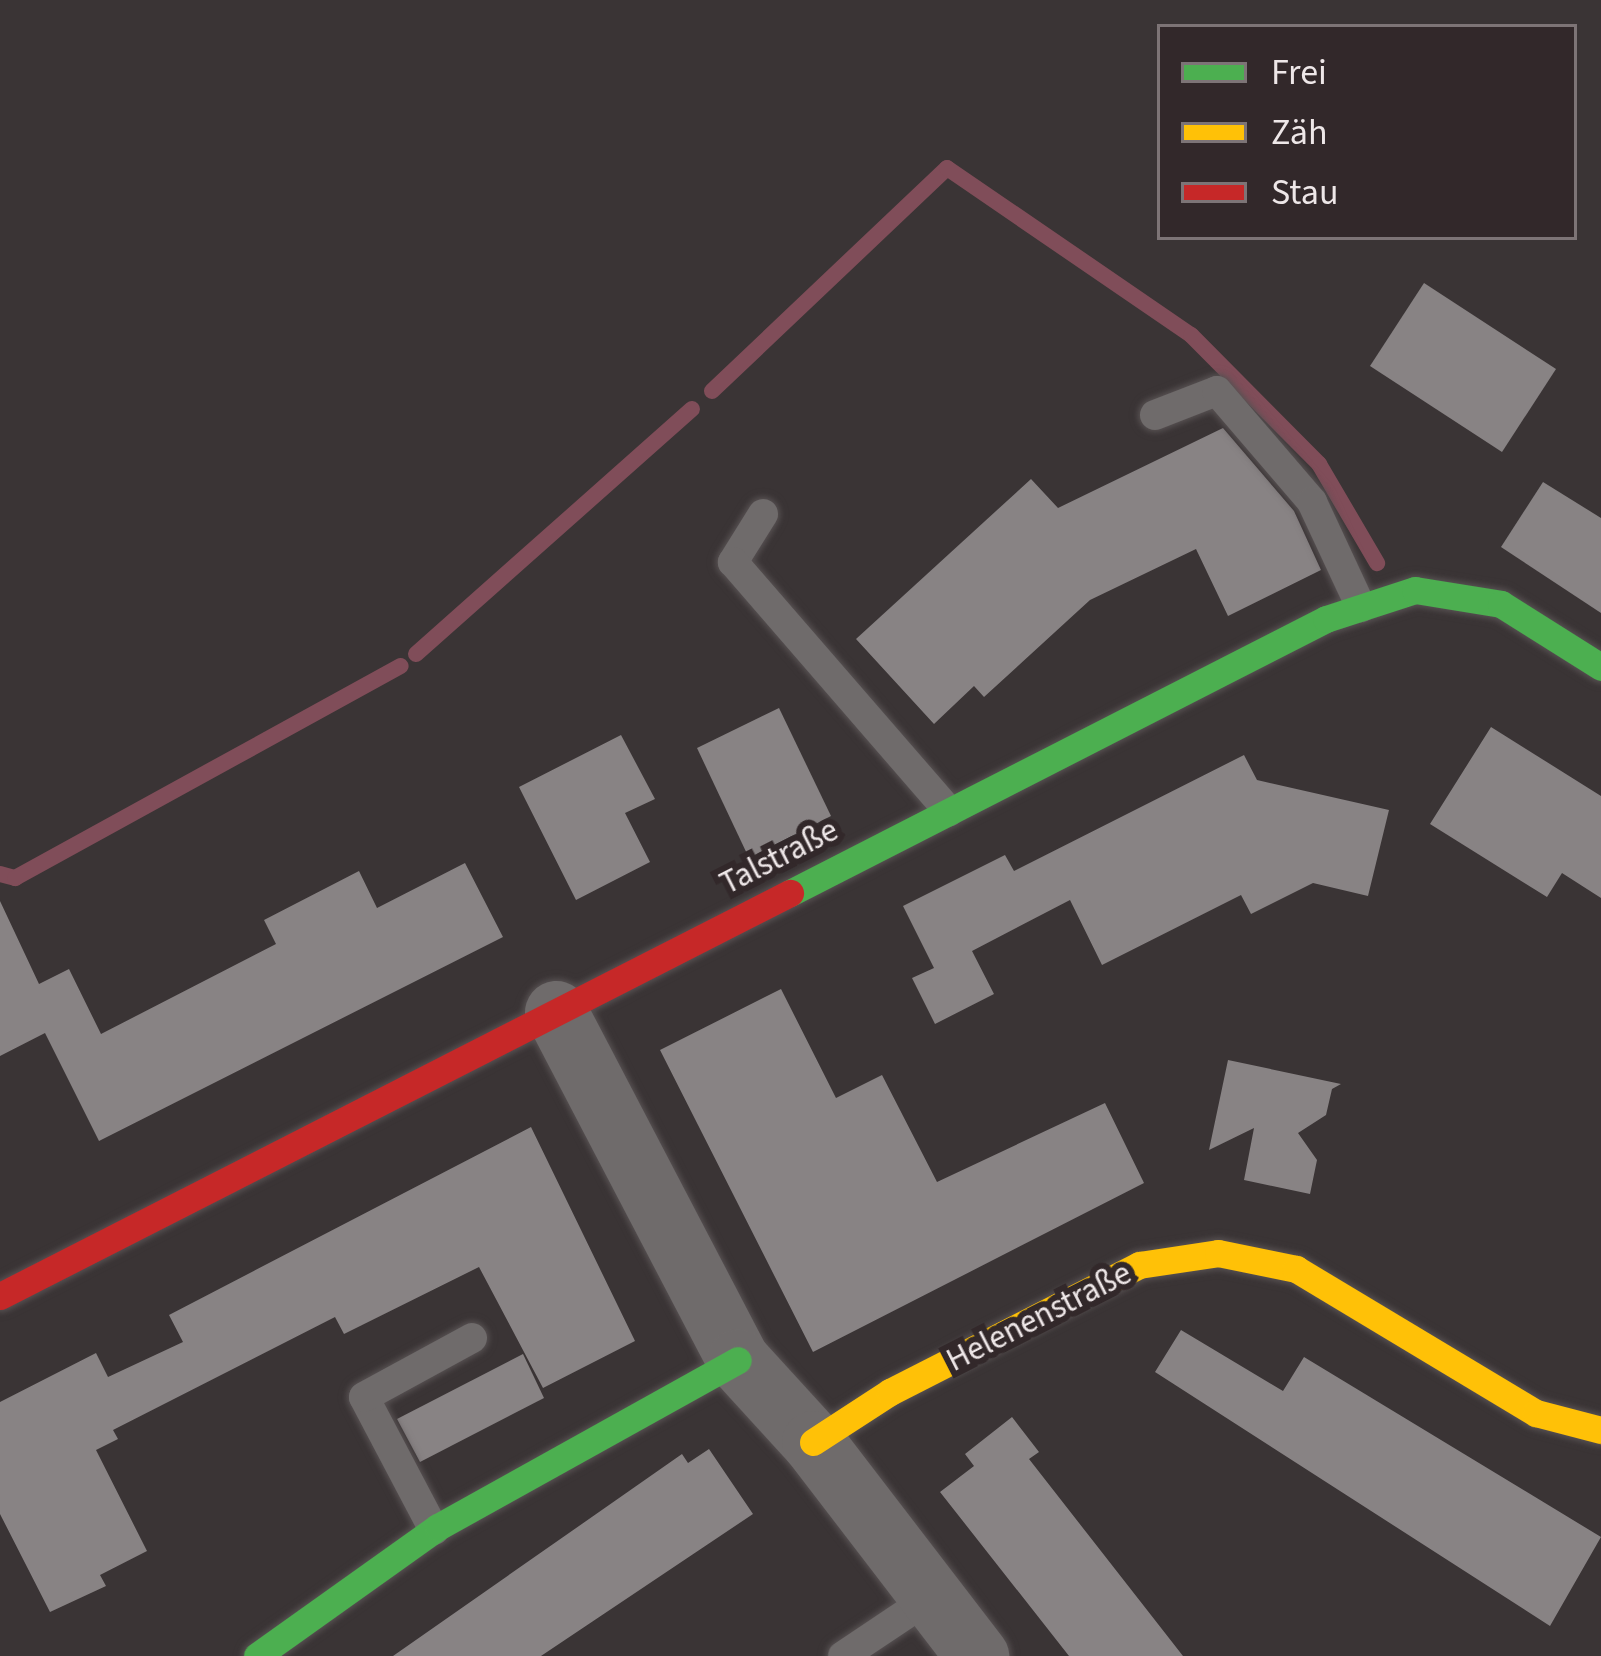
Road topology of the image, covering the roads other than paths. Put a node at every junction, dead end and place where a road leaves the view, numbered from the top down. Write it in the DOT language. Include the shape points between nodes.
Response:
graph roads {
  1 [pos="1155,415"];
  2 [pos="764,514"];
  3 [pos="1361,607"];
  4 [pos="1599,661"];
  5 [pos="949,811"];
  6 [pos="556,1012"];
  7 [pos="0,1296"];
  8 [pos="472,1338"];
  9 [pos="738,1360"];
  10 [pos="1601,1430"];
  11 [pos="813,1442"];
  12 [pos="434,1530"];
  13 [pos="931,1597"];
  14 [pos="257,1656"];
  15 [pos="843,1656"];
  16 [pos="977,1656"];
  1 -- 3 [label="lane" via="1217,391 1312,502"];
  2 -- 5 [label="lane" via="733,562"];
  3 -- 4 [label="street, Talstraße" via="1415,590 1501,604"];
  3 -- 5 [label="street, Talstraße"];
  5 -- 6 [label="street, Talstraße"];
  6 -- 7 [label="street, Talstraße"];
  6 -- 9 [label="street"];
  8 -- 12 [label="lane" via="364,1397"];
  9 -- 11 [label="street"];
  9 -- 12 [label="street"];
  10 -- 11 [label="street, Helenenstraße" via="1536,1413 1296,1269 1218,1253 1139,1264 890,1392"];
  11 -- 13 [label="street"];
  12 -- 14 [label="street"];
  13 -- 15 [label="lane"];
  13 -- 16 [label="street"];
}
